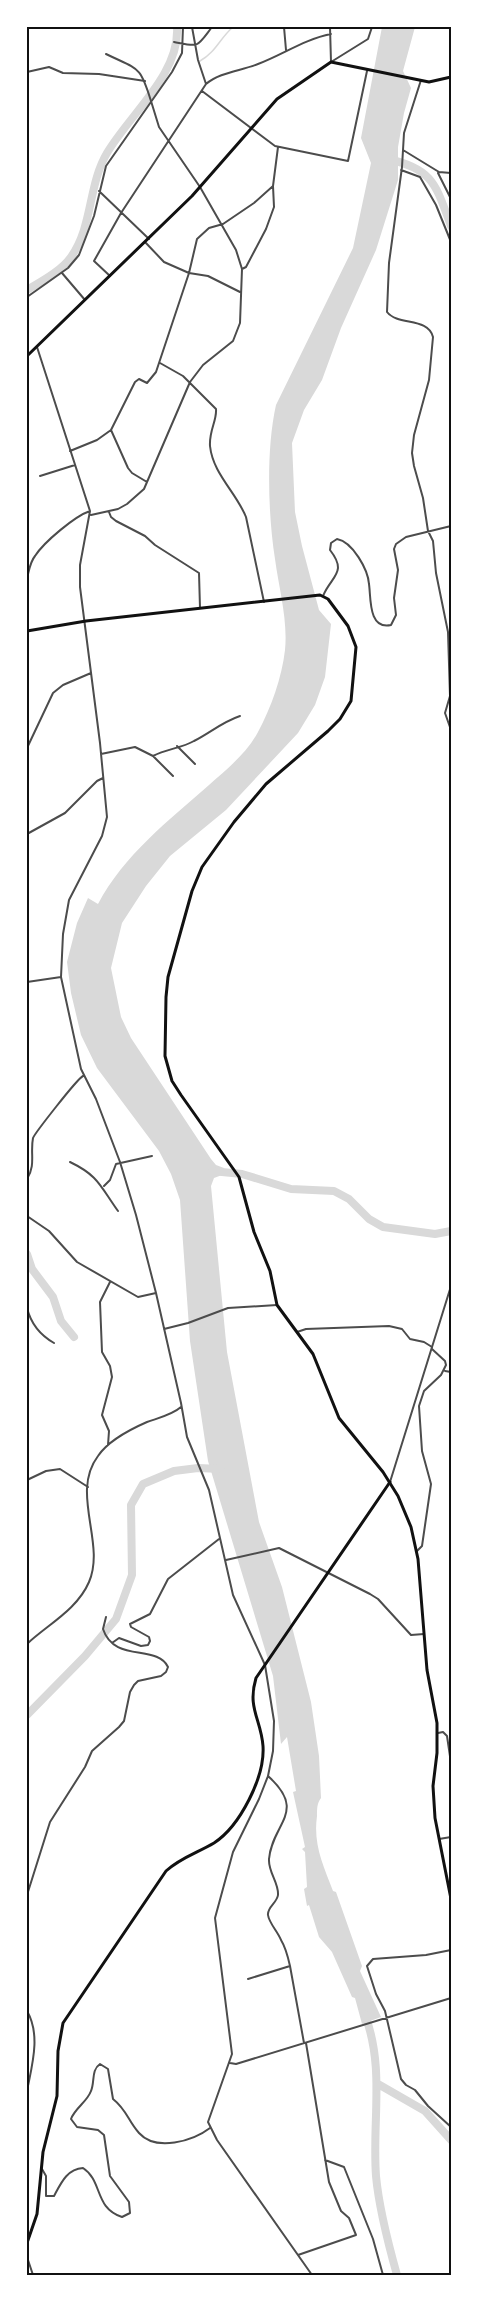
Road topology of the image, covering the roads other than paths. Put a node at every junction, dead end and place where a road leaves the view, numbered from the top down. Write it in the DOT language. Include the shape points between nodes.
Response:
graph roads {
  1 [pos="183,27"];
  2 [pos="192,27"];
  3 [pos="212,27"];
  4 [pos="284,27"];
  5 [pos="330,27"];
  6 [pos="372,27"];
  7 [pos="331,34"];
  8 [pos="174,42"];
  9 [pos="183,44"];
  10 [pos="196,46"];
  11 [pos="286,50"];
  12 [pos="106,54"];
  13 [pos="332,62"];
  14 [pos="368,70"];
  15 [pos="27,72"];
  16 [pos="451,77"];
  17 [pos="419,80"];
  18 [pos="145,81"];
  19 [pos="206,84"];
  20 [pos="202,91"];
  21 [pos="151,101"];
  22 [pos="250,129"];
  23 [pos="168,142"];
  24 [pos="278,147"];
  25 [pos="403,151"];
  26 [pos="402,168"];
  27 [pos="439,172"];
  28 [pos="451,173"];
  29 [pos="273,186"];
  30 [pos="200,187"];
  31 [pos="99,190"];
  32 [pos="451,200"];
  33 [pos="121,213"];
  34 [pos="223,224"];
  35 [pos="147,241"];
  36 [pos="451,242"];
  37 [pos="242,269"];
  38 [pos="62,273"];
  39 [pos="189,273"];
  40 [pos="110,276"];
  41 [pos="240,292"];
  42 [pos="27,297"];
  43 [pos="86,301"];
  44 [pos="37,347"];
  45 [pos="27,356"];
  46 [pos="160,363"];
  47 [pos="190,382"];
  48 [pos="111,430"];
  49 [pos="70,451"];
  50 [pos="75,465"];
  51 [pos="40,476"];
  52 [pos="147,483"];
  53 [pos="109,512"];
  54 [pos="91,513"];
  55 [pos="451,526"];
  56 [pos="428,531"];
  57 [pos="27,578"];
  58 [pos="322,596"];
  59 [pos="265,601"];
  60 [pos="200,608"];
  61 [pos="86,621"];
  62 [pos="27,631"];
  63 [pos="91,673"];
  64 [pos="240,716"];
  65 [pos="451,730"];
  66 [pos="177,746"];
  67 [pos="27,748"];
  68 [pos="101,754"];
  69 [pos="153,756"];
  70 [pos="195,764"];
  71 [pos="173,776"];
  72 [pos="104,777"];
  73 [pos="27,834"];
  74 [pos="61,977"];
  75 [pos="27,982"];
  76 [pos="84,1076"];
  77 [pos="152,1156"];
  78 [pos="120,1161"];
  79 [pos="70,1162"];
  80 [pos="27,1179"];
  81 [pos="103,1187"];
  82 [pos="118,1211"];
  83 [pos="27,1216"];
  84 [pos="110,1282"];
  85 [pos="451,1286"];
  86 [pos="156,1293"];
  87 [pos="277,1305"];
  88 [pos="27,1308"];
  89 [pos="164,1329"];
  90 [pos="297,1332"];
  91 [pos="54,1343"];
  92 [pos="432,1348"];
  93 [pos="445,1371"];
  94 [pos="451,1372"];
  95 [pos="181,1407"];
  96 [pos="108,1446"];
  97 [pos="27,1480"];
  98 [pos="390,1482"];
  99 [pos="88,1487"];
  100 [pos="219,1539"];
  101 [pos="417,1551"];
  102 [pos="225,1560"];
  103 [pos="327,1574"];
  104 [pos="106,1617"];
  105 [pos="424,1634"];
  106 [pos="27,1644"];
  107 [pos="112,1644"];
  108 [pos="265,1665"];
  109 [pos="438,1732"];
  110 [pos="451,1763"];
  111 [pos="268,1776"];
  112 [pos="451,1837"];
  113 [pos="439,1839"];
  114 [pos="27,1895"];
  115 [pos="451,1899"];
  116 [pos="451,1950"];
  117 [pos="290,1966"];
  118 [pos="248,1979"];
  119 [pos="451,1998"];
  120 [pos="27,2011"];
  121 [pos="386,2019"];
  122 [pos="305,2043"];
  123 [pos="230,2063"];
  124 [pos="27,2091"];
  125 [pos="451,2127"];
  126 [pos="210,2128"];
  127 [pos="325,2160"];
  128 [pos="40,2169"];
  129 [pos="27,2243"];
  130 [pos="298,2255"];
  131 [pos="27,2257"];
  132 [pos="33,2275"];
  133 [pos="312,2275"];
  134 [pos="383,2275"];
  1 -- 9 [label="street"];
  2 -- 10 [label="street"];
  3 -- 10 [label="street"];
  4 -- 11 [label="street"];
  5 -- 7 [label="street"];
  6 -- 13 [label="street" via="368,39"];
  7 -- 11 [label="street"];
  7 -- 13 [label="street"];
  8 -- 9 [label="street"];
  9 -- 10 [label="street"];
  9 -- 21 [label="street" via="172,72"];
  10 -- 19 [label="street"];
  11 -- 19 [label="street"];
  12 -- 18 [label="street" via="136,68"];
  13 -- 14 [label="main road"];
  13 -- 22 [label="main road" via="286,91"];
  14 -- 17 [label="main road"];
  14 -- 24 [label="street" via="348,161"];
  15 -- 18 [label="street" via="49,68 63,73"];
  16 -- 17 [label="main road" via="441,81"];
  17 -- 25 [label="street"];
  18 -- 21 [label="street"];
  19 -- 20 [label="street"];
  20 -- 22 [label="street"];
  20 -- 23 [label="street"];
  21 -- 23 [label="street"];
  21 -- 31 [label="street" via="110,158"];
  22 -- 24 [label="street"];
  22 -- 30 [label="main road"];
  23 -- 30 [label="street"];
  23 -- 33 [label="street"];
  24 -- 29 [label="street"];
  25 -- 26 [label="street"];
  25 -- 27 [label="street"];
  26 -- 36 [label="street" via="420,177"];
  26 -- 56 [label="street" via="389,263 387,312 392,318 426,327 433,337 429,380 412,453"];
  27 -- 28 [label="street"];
  27 -- 32 [label="street"];
  29 -- 34 [label="street"];
  29 -- 37 [label="street" via="273,213"];
  30 -- 34 [label="street"];
  30 -- 35 [label="main road"];
  31 -- 33 [label="street"];
  31 -- 38 [label="street" via="79,255"];
  33 -- 35 [label="street"];
  33 -- 40 [label="street" via="94,261"];
  34 -- 37 [label="street"];
  34 -- 39 [label="street" via="208,228 197,239"];
  35 -- 39 [label="street" via="164,262"];
  35 -- 40 [label="main road"];
  37 -- 41 [label="street"];
  38 -- 42 [label="street"];
  38 -- 43 [label="street"];
  39 -- 41 [label="street" via="208,276"];
  39 -- 46 [label="street"];
  40 -- 43 [label="main road"];
  41 -- 47 [label="street" via="240,323 233,341 203,365"];
  43 -- 44 [label="main road"];
  44 -- 45 [label="main road"];
  44 -- 49 [label="street"];
  46 -- 47 [label="street"];
  46 -- 48 [label="street" via="147,383 139,379 135,382"];
  47 -- 52 [label="street"];
  47 -- 59 [label="street" via="216,409 210,434 212,453 246,517"];
  48 -- 49 [label="street"];
  48 -- 52 [label="street" via="128,468"];
  49 -- 50 [label="street"];
  50 -- 51 [label="street"];
  50 -- 54 [label="street"];
  52 -- 53 [label="street" via="127,504"];
  53 -- 54 [label="street"];
  53 -- 60 [label="street" via="116,521 200,573"];
  54 -- 57 [label="street" via="79,516 38,551"];
  54 -- 61 [label="street" via="80,565"];
  55 -- 56 [label="street"];
  56 -- 58 [label="street" via="401,540 394,549 398,570 396,615 391,625 380,623 371,611 366,574 342,540 331,543 338,573"];
  56 -- 65 [label="street" via="448,632 450,696 446,713"];
  58 -- 59 [label="main road"];
  58 -- 87 [label="main road" via="348,626 356,647 351,701 340,719 266,784 202,867 168,978 164,1042 168,1069 181,1095 238,1175"];
  59 -- 60 [label="main road"];
  60 -- 61 [label="main road"];
  61 -- 62 [label="main road"];
  61 -- 63 [label="street"];
  63 -- 67 [label="street" via="53,693"];
  63 -- 68 [label="street"];
  64 -- 66 [label="street" via="221,723 195,741"];
  66 -- 69 [label="street"];
  66 -- 70 [label="street"];
  68 -- 69 [label="street" via="135,747"];
  68 -- 72 [label="street"];
  69 -- 71 [label="street"];
  72 -- 73 [label="street" via="65,813"];
  72 -- 74 [label="street" via="106,826 69,900"];
  74 -- 75 [label="street"];
  74 -- 76 [label="street"];
  76 -- 78 [label="street"];
  76 -- 80 [label="street" via="33,1136 33,1165"];
  77 -- 78 [label="street"];
  78 -- 81 [label="street"];
  78 -- 86 [label="street"];
  79 -- 81 [label="street" via="87,1170"];
  81 -- 82 [label="street"];
  83 -- 84 [label="street" via="49,1231 77,1262"];
  84 -- 86 [label="street" via="138,1297"];
  84 -- 96 [label="street" via="100,1302 102,1352 112,1377 102,1415 109,1431"];
  85 -- 92 [label="street"];
  86 -- 89 [label="street"];
  87 -- 89 [label="street" via="225,1309"];
  87 -- 90 [label="main road"];
  88 -- 91 [label="street" via="42,1335"];
  89 -- 95 [label="street"];
  90 -- 92 [label="street" via="389,1326 402,1329 410,1340"];
  90 -- 98 [label="main road" via="316,1361 339,1418"];
  92 -- 93 [label="street" via="445,1361"];
  92 -- 98 [label="street"];
  93 -- 94 [label="street"];
  93 -- 101 [label="street" via="424,1391 419,1406 422,1450 431,1484 422,1546"];
  95 -- 96 [label="street"];
  95 -- 100 [label="street" via="187,1437 209,1490"];
  96 -- 99 [label="street" via="94,1461"];
  97 -- 99 [label="street" via="60,1469"];
  98 -- 101 [label="main road" via="405,1511"];
  98 -- 103 [label="main road"];
  99 -- 106 [label="street" via="93,1550 89,1582 66,1611"];
  100 -- 102 [label="street"];
  100 -- 107 [label="street" via="168,1578 150,1614 130,1624 149,1637 148,1645 119,1638"];
  101 -- 105 [label="main road"];
  102 -- 103 [label="street" via="277,1549 302,1558"];
  102 -- 108 [label="street" via="233,1595"];
  103 -- 105 [label="street" via="378,1599 411,1635"];
  103 -- 108 [label="main road"];
  104 -- 107 [label="street" via="103,1629"];
  105 -- 109 [label="main road"];
  107 -- 114 [label="street" via="160,1658 168,1666 166,1672 134,1685 124,1721 92,1751 50,1822"];
  108 -- 111 [label="street" via="274,1721"];
  108 -- 128 [label="main road" via="252,1692 263,1749 251,1797 215,1842 175,1862 166,1871 69,2012 59,2037 57,2096"];
  109 -- 110 [label="street" via="447,1736"];
  109 -- 113 [label="main road" via="433,1802"];
  111 -- 117 [label="street" via="278,1785 288,1810 270,1852 269,1868 278,1892 268,1917"];
  111 -- 123 [label="street" via="233,1852 215,1918 232,2046"];
  112 -- 113 [label="street"];
  113 -- 115 [label="main road"];
  116 -- 121 [label="street" via="369,1962 375,1994"];
  117 -- 118 [label="street"];
  117 -- 122 [label="street"];
  119 -- 121 [label="street"];
  120 -- 124 [label="street" via="34,2042"];
  121 -- 122 [label="street"];
  121 -- 125 [label="street" via="401,2079"];
  122 -- 123 [label="street"];
  122 -- 127 [label="street"];
  123 -- 126 [label="street" via="209,2118"];
  126 -- 128 [label="street" via="174,2143 148,2140 113,2099 108,2069 100,2064 95,2068 89,2095 71,2119 77,2127 98,2130 104,2135 110,2176 129,2202 130,2213 122,2217 107,2209 93,2178 83,2168 67,2174 54,2196 46,2196 46,2176"];
  126 -- 130 [label="street"];
  127 -- 130 [label="street" via="335,2199 356,2235"];
  127 -- 134 [label="street" via="344,2167"];
  128 -- 129 [label="main road" via="37,2214"];
  130 -- 133 [label="street"];
  131 -- 132 [label="street"];
}
